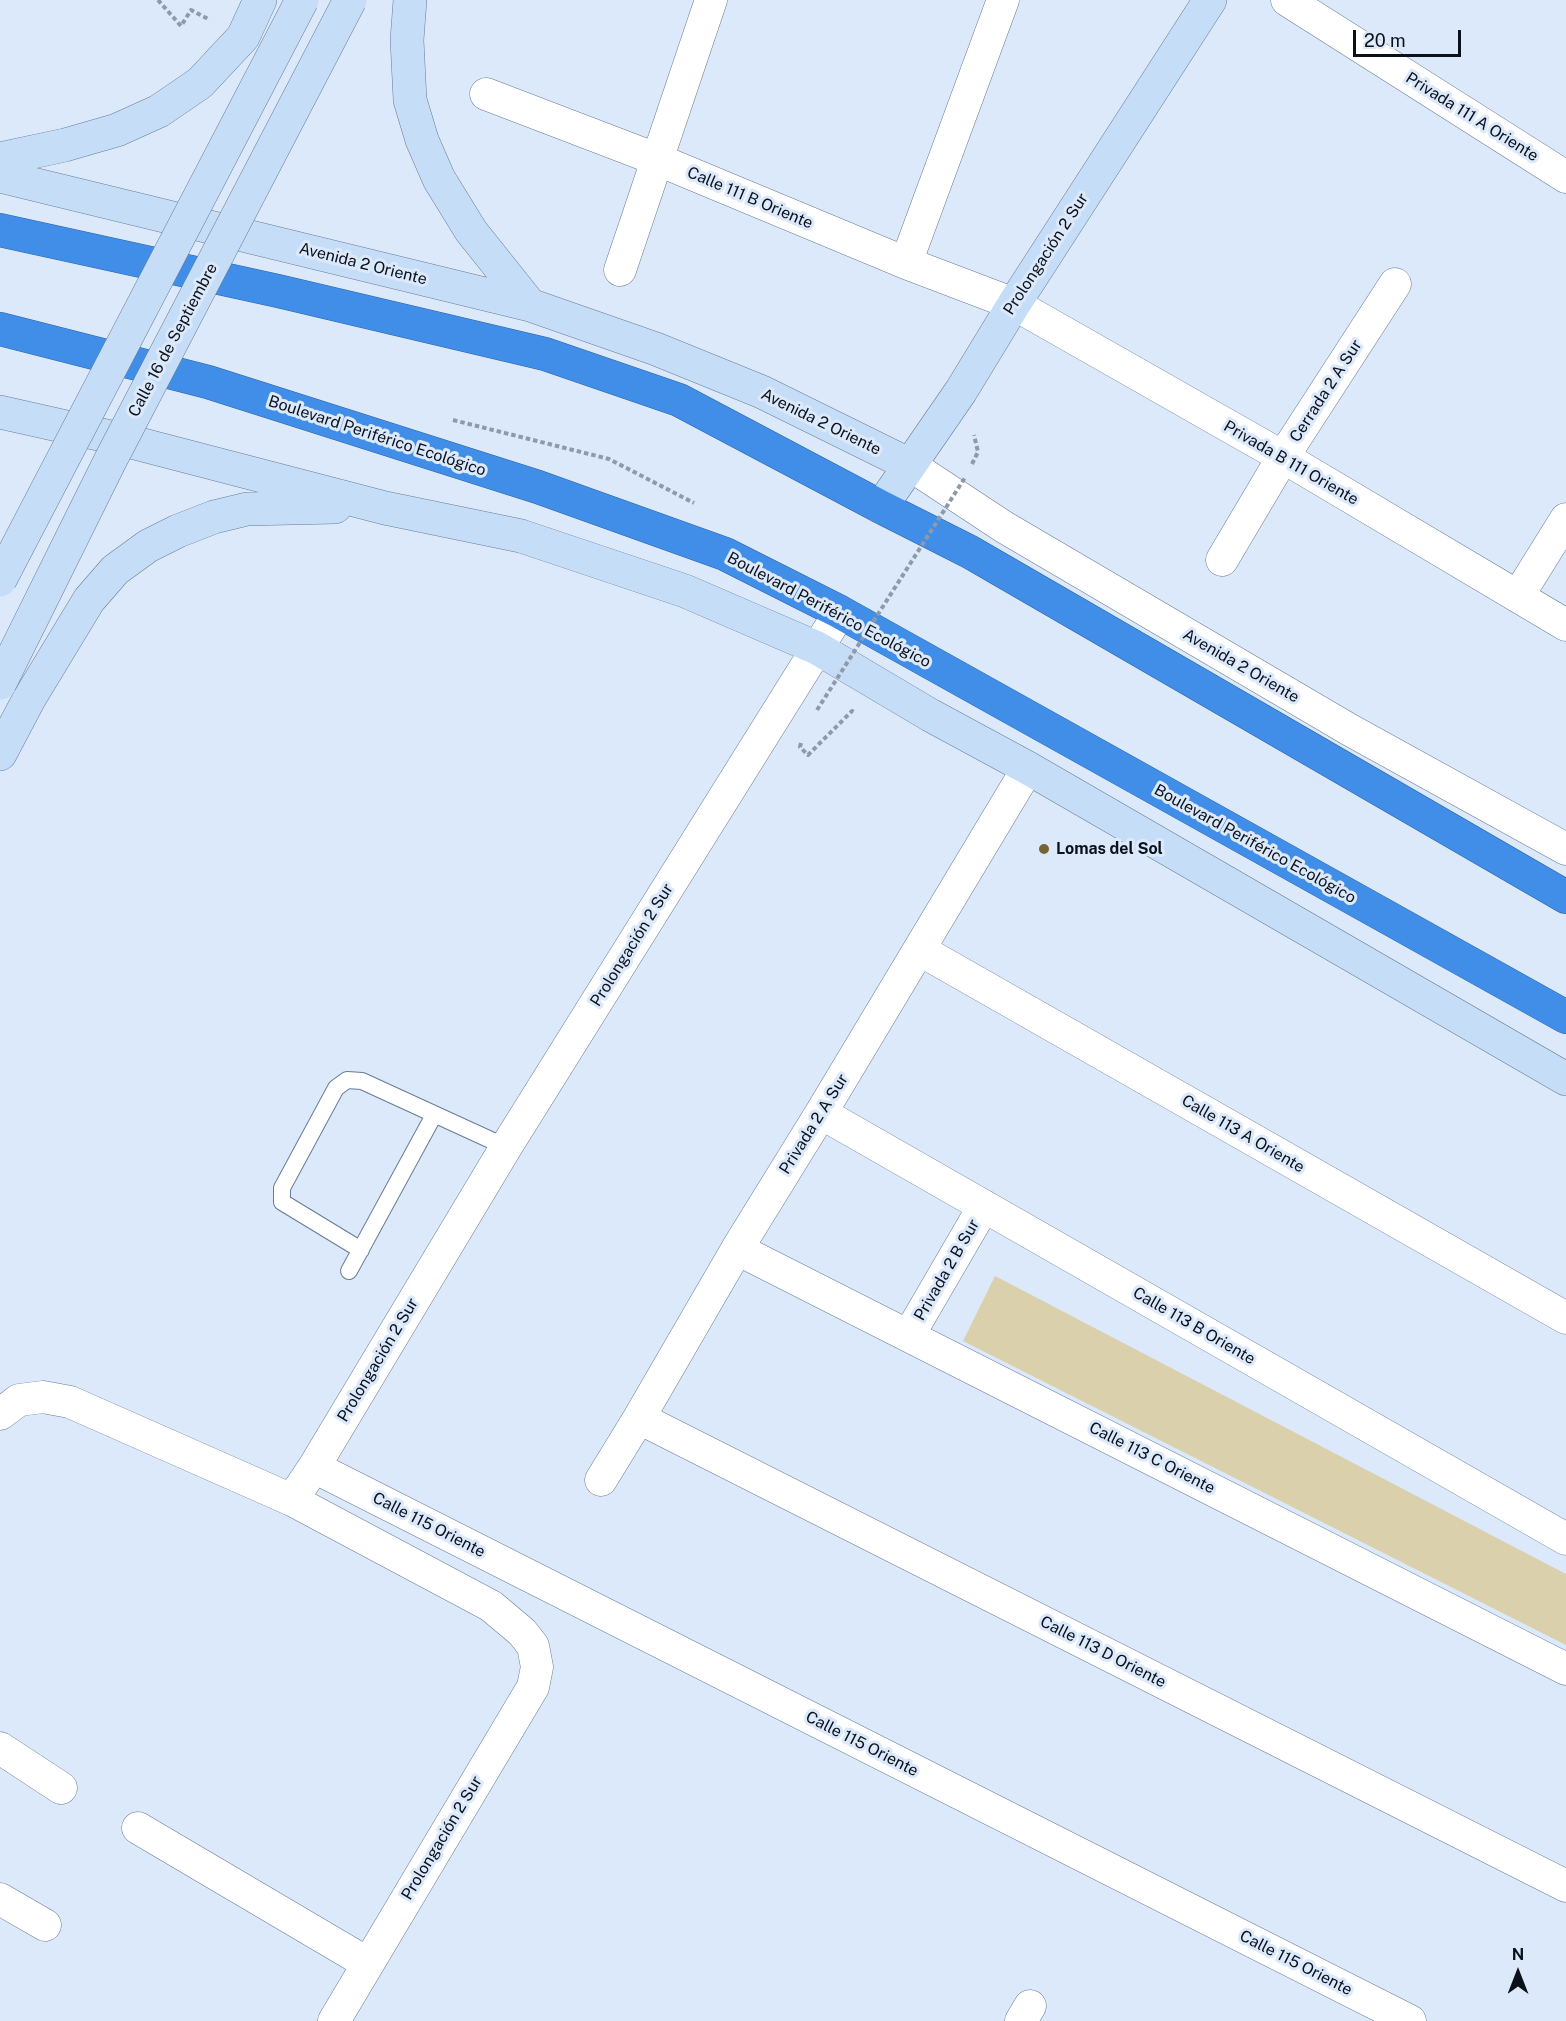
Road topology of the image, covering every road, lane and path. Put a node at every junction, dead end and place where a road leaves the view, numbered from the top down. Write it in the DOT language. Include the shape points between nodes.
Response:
graph roads {
  1 [pos="158,0"];
  2 [pos="261,0"];
  3 [pos="302,0"];
  4 [pos="351,0"];
  5 [pos="410,0"];
  6 [pos="711,0"];
  7 [pos="1003,0"];
  8 [pos="1210,0"];
  9 [pos="1287,0"];
  10 [pos="191,10"];
  11 [pos="486,94"];
  12 [pos="0,159"];
  13 [pos="657,159"];
  14 [pos="0,176"];
  15 [pos="1566,177"];
  16 [pos="0,230"];
  17 [pos="906,263"];
  18 [pos="620,270"];
  19 [pos="1395,284"];
  20 [pos="530,304"];
  21 [pos="1014,304"];
  22 [pos="0,329"];
  23 [pos="0,412"];
  24 [pos="1283,457"];
  25 [pos="910,465"];
  26 [pos="966,476"];
  27 [pos="881,507"];
  28 [pos="384,508"];
  29 [pos="1566,519"];
  30 [pos="1222,560"];
  31 [pos="0,580"];
  32 [pos="1518,596"];
  33 [pos="840,612"];
  34 [pos="1566,625"];
  35 [pos="817,648"];
  36 [pos="0,683"];
  37 [pos="852,711"];
  38 [pos="812,719"];
  39 [pos="804,738"];
  40 [pos="0,753"];
  41 [pos="1028,768"];
  42 [pos="1566,849"];
  43 [pos="1566,897"];
  44 [pos="920,950"];
  45 [pos="1566,1017"];
  46 [pos="1566,1079"];
  47 [pos="821,1113"];
  48 [pos="435,1115"];
  49 [pos="506,1147"];
  50 [pos="984,1206"];
  51 [pos="736,1249"];
  52 [pos="361,1250"];
  53 [pos="349,1271"];
  54 [pos="1566,1318"];
  55 [pos="909,1335"];
  56 [pos="0,1414"];
  57 [pos="639,1418"];
  58 [pos="314,1467"];
  59 [pos="601,1480"];
  60 [pos="292,1500"];
  61 [pos="1566,1539"];
  62 [pos="1566,1669"];
  63 [pos="0,1748"];
  64 [pos="62,1788"];
  65 [pos="138,1828"];
  66 [pos="1566,1886"];
  67 [pos="0,1899"];
  68 [pos="45,1925"];
  69 [pos="367,1963"];
  70 [pos="334,2021"];
  71 [pos="1410,2021"];
  1 -- 10 [label="path" via="181,26"];
  2 -- 12 [label="street" via="243,37 200,82 159,111 117,130"];
  3 -- 31 [label="street, bridge"];
  4 -- 36 [label="street, Calle 16 de Septiembre, bridge" via="110,461"];
  5 -- 20 [label="street" via="410,100 422,140 439,179 471,231"];
  6 -- 13 [label="street"];
  7 -- 17 [label="street"];
  8 -- 21 [label="street, Prolongación 2 Sur"];
  9 -- 15 [label="street, Privada 111 A Oriente"];
  11 -- 13 [label="street, Calle 111 B Oriente"];
  13 -- 17 [label="street, Calle 111 B Oriente"];
  13 -- 18 [label="street"];
  14 -- 20 [label="street, Avenida 2 Oriente"];
  16 -- 27 [label="highway" via="545,354 679,400"];
  17 -- 21 [label="street, Calle 111 B Oriente"];
  19 -- 24 [label="street, Cerrada 2 A Sur"];
  20 -- 25 [label="street, Avenida 2 Oriente" via="762,392"];
  21 -- 24 [label="street, Privada B 111 Oriente"];
  21 -- 25 [label="street, Prolongación 2 Sur"];
  22 -- 33 [label="highway, Boulevard Periférico Ecológico" via="208,382 538,487 725,554"];
  23 -- 28 [label="street"];
  24 -- 30 [label="street, Cerrada 2 A Sur"];
  24 -- 32 [label="street, Privada B 111 Oriente"];
  25 -- 27 [label="street, Prolongación 2 Sur"];
  25 -- 42 [label="street, Avenida 2 Oriente" via="1004,527 1340,724"];
  26 -- 38 [label="path, bridge"];
  27 -- 43 [label="highway" via="970,552"];
  28 -- 35 [label="street" via="521,536 685,591"];
  28 -- 40 [label="street" via="247,509 214,517 148,546 115,570 89,600"];
  29 -- 32 [label="street"];
  32 -- 34 [label="street, Privada B 111 Oriente"];
  33 -- 35 [label="street, Prolongación 2 Sur"];
  33 -- 45 [label="highway, Boulevard Periférico Ecológico"];
  35 -- 41 [label="street"];
  35 -- 49 [label="street, Prolongación 2 Sur"];
  37 -- 39 [label="path" via="808,755 800,747"];
  41 -- 44 [label="street, Privada 2 A Sur"];
  41 -- 46 [label="street"];
  44 -- 47 [label="street, Privada 2 A Sur"];
  44 -- 54 [label="street, Calle 113 A Oriente"];
  47 -- 50 [label="street, Calle 113 B Oriente"];
  47 -- 51 [label="street, Privada 2 A Sur"];
  48 -- 49 [label="lane"];
  48 -- 52 [label="lane"];
  48 -- 52 [label="lane" via="362,1081 347,1080 336,1088 282,1188 282,1202"];
  49 -- 58 [label="street, Prolongación 2 Sur"];
  50 -- 55 [label="street, Privada 2 B Sur"];
  50 -- 61 [label="street, Calle 113 B Oriente"];
  51 -- 55 [label="street, Calle 113 C Oriente"];
  51 -- 57 [label="street, Privada 2 A Sur"];
  52 -- 53 [label="lane"];
  55 -- 62 [label="street, Calle 113 C Oriente"];
  56 -- 60 [label="street" via="19,1400 43,1397 70,1402"];
  57 -- 59 [label="street, Privada 2 A Sur"];
  57 -- 66 [label="street, Calle 113 D Oriente"];
  58 -- 60 [label="street, Prolongación 2 Sur"];
  58 -- 71 [label="street, Calle 115 Oriente"];
  60 -- 69 [label="street, Prolongación 2 Sur" via="491,1606 533,1646 537,1667 533,1687"];
  63 -- 64 [label="street"];
  65 -- 69 [label="street"];
  67 -- 68 [label="street"];
  69 -- 70 [label="street, Prolongación 2 Sur"];
}
